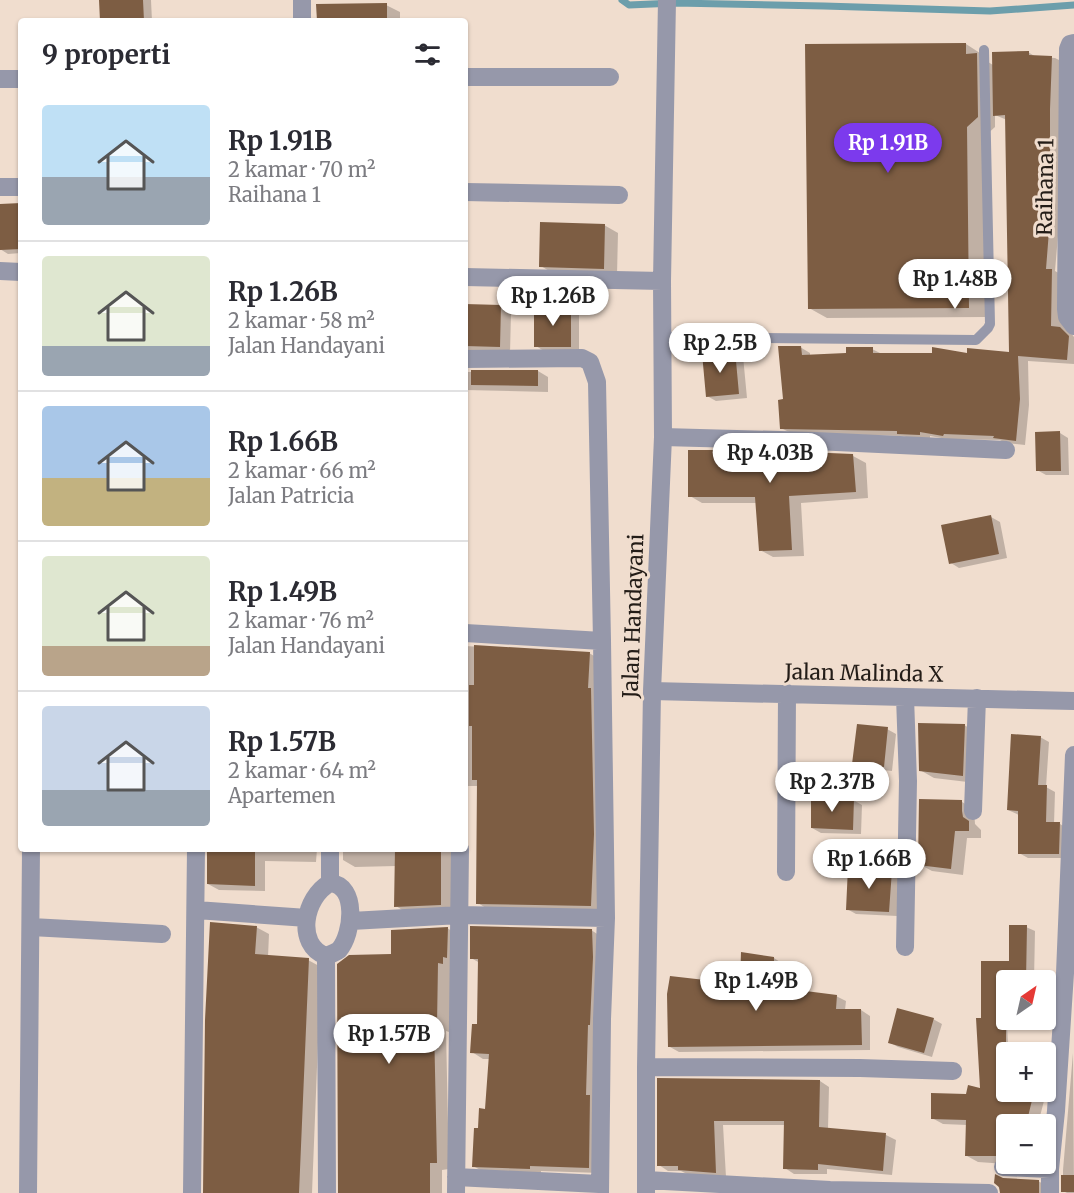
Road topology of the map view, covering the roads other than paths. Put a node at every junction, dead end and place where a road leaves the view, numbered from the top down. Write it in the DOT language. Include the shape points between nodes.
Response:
graph roads {
  1 [pos="302,0"];
  2 [pos="667,0"];
  3 [pos="302,18"];
  4 [pos="1071,44"];
  5 [pos="984,51"];
  6 [pos="468,77"];
  7 [pos="610,77"];
  8 [pos="0,79"];
  9 [pos="18,79"];
  10 [pos="18,187"];
  11 [pos="0,188"];
  12 [pos="468,192"];
  13 [pos="619,195"];
  14 [pos="0,271"];
  15 [pos="18,272"];
  16 [pos="468,277"];
  17 [pos="662,281"];
  18 [pos="1074,327"];
  19 [pos="663,337"];
  20 [pos="468,359"];
  21 [pos="663,437"];
  22 [pos="1006,450"];
  23 [pos="468,633"];
  24 [pos="602,641"];
  25 [pos="652,691"];
  26 [pos="787,693"];
  27 [pos="905,696"];
  28 [pos="977,698"];
  29 [pos="1074,701"];
  30 [pos="1074,755"];
  31 [pos="973,811"];
  32 [pos="31,852"];
  33 [pos="196,852"];
  34 [pos="330,852"];
  35 [pos="460,852"];
  36 [pos="786,872"];
  37 [pos="330,883"];
  38 [pos="196,910"];
  39 [pos="460,915"];
  40 [pos="307,918"];
  41 [pos="606,918"];
  42 [pos="351,921"];
  43 [pos="31,927"];
  44 [pos="162,934"];
  45 [pos="905,946"];
  46 [pos="326,956"];
  47 [pos="645,1067"];
  48 [pos="953,1071"];
  49 [pos="1056,1114"];
  50 [pos="1050,1174"];
  51 [pos="456,1185"];
  52 [pos="646,1187"];
  53 [pos="599,1189"];
  54 [pos="28,1193"];
  55 [pos="192,1193"];
  56 [pos="327,1193"];
  57 [pos="989,1193"];
  58 [pos="1050,1193"];
  1 -- 3 [label="street"];
  2 -- 17 [label="street, Jalan Handayani"];
  4 -- 18 [label="street, Raihana 1" via="1066,309"];
  5 -- 19 [label="lane" via="990,324 976,340"];
  6 -- 7 [label="street"];
  8 -- 9 [label="street"];
  10 -- 11 [label="street"];
  12 -- 13 [label="street"];
  14 -- 15 [label="street"];
  16 -- 17 [label="street"];
  17 -- 19 [label="street, Jalan Handayani"];
  19 -- 21 [label="street, Jalan Handayani"];
  20 -- 24 [label="street" via="582,358 590,362 597,382"];
  21 -- 22 [label="street"];
  21 -- 25 [label="street, Jalan Handayani"];
  23 -- 24 [label="street"];
  24 -- 41 [label="street"];
  25 -- 26 [label="street, Jalan Malinda X"];
  25 -- 47 [label="street, Jalan Handayani"];
  26 -- 27 [label="street, Jalan Malinda X"];
  26 -- 36 [label="street"];
  27 -- 28 [label="street, Jalan Malinda X"];
  27 -- 45 [label="street"];
  28 -- 29 [label="street, Jalan Malinda X"];
  28 -- 31 [label="street"];
  30 -- 49 [label="street"];
  32 -- 43 [label="street"];
  33 -- 38 [label="street"];
  34 -- 37 [label="street"];
  35 -- 39 [label="street"];
  37 -- 40 [label="street" via="319,892"];
  37 -- 42 [label="street" via="343,889 348,898"];
  38 -- 40 [label="street"];
  38 -- 55 [label="street"];
  39 -- 41 [label="street"];
  39 -- 42 [label="street"];
  39 -- 51 [label="street"];
  40 -- 46 [label="street" via="306,934 311,947"];
  41 -- 53 [label="street"];
  42 -- 46 [label="street" via="337,952"];
  43 -- 44 [label="street"];
  43 -- 54 [label="street"];
  46 -- 56 [label="street"];
  47 -- 48 [label="street"];
  47 -- 52 [label="street, Jalan Handayani"];
  50 -- 58 [label="street"];
  51 -- 53 [label="street"];
  52 -- 57 [label="street"];
}
